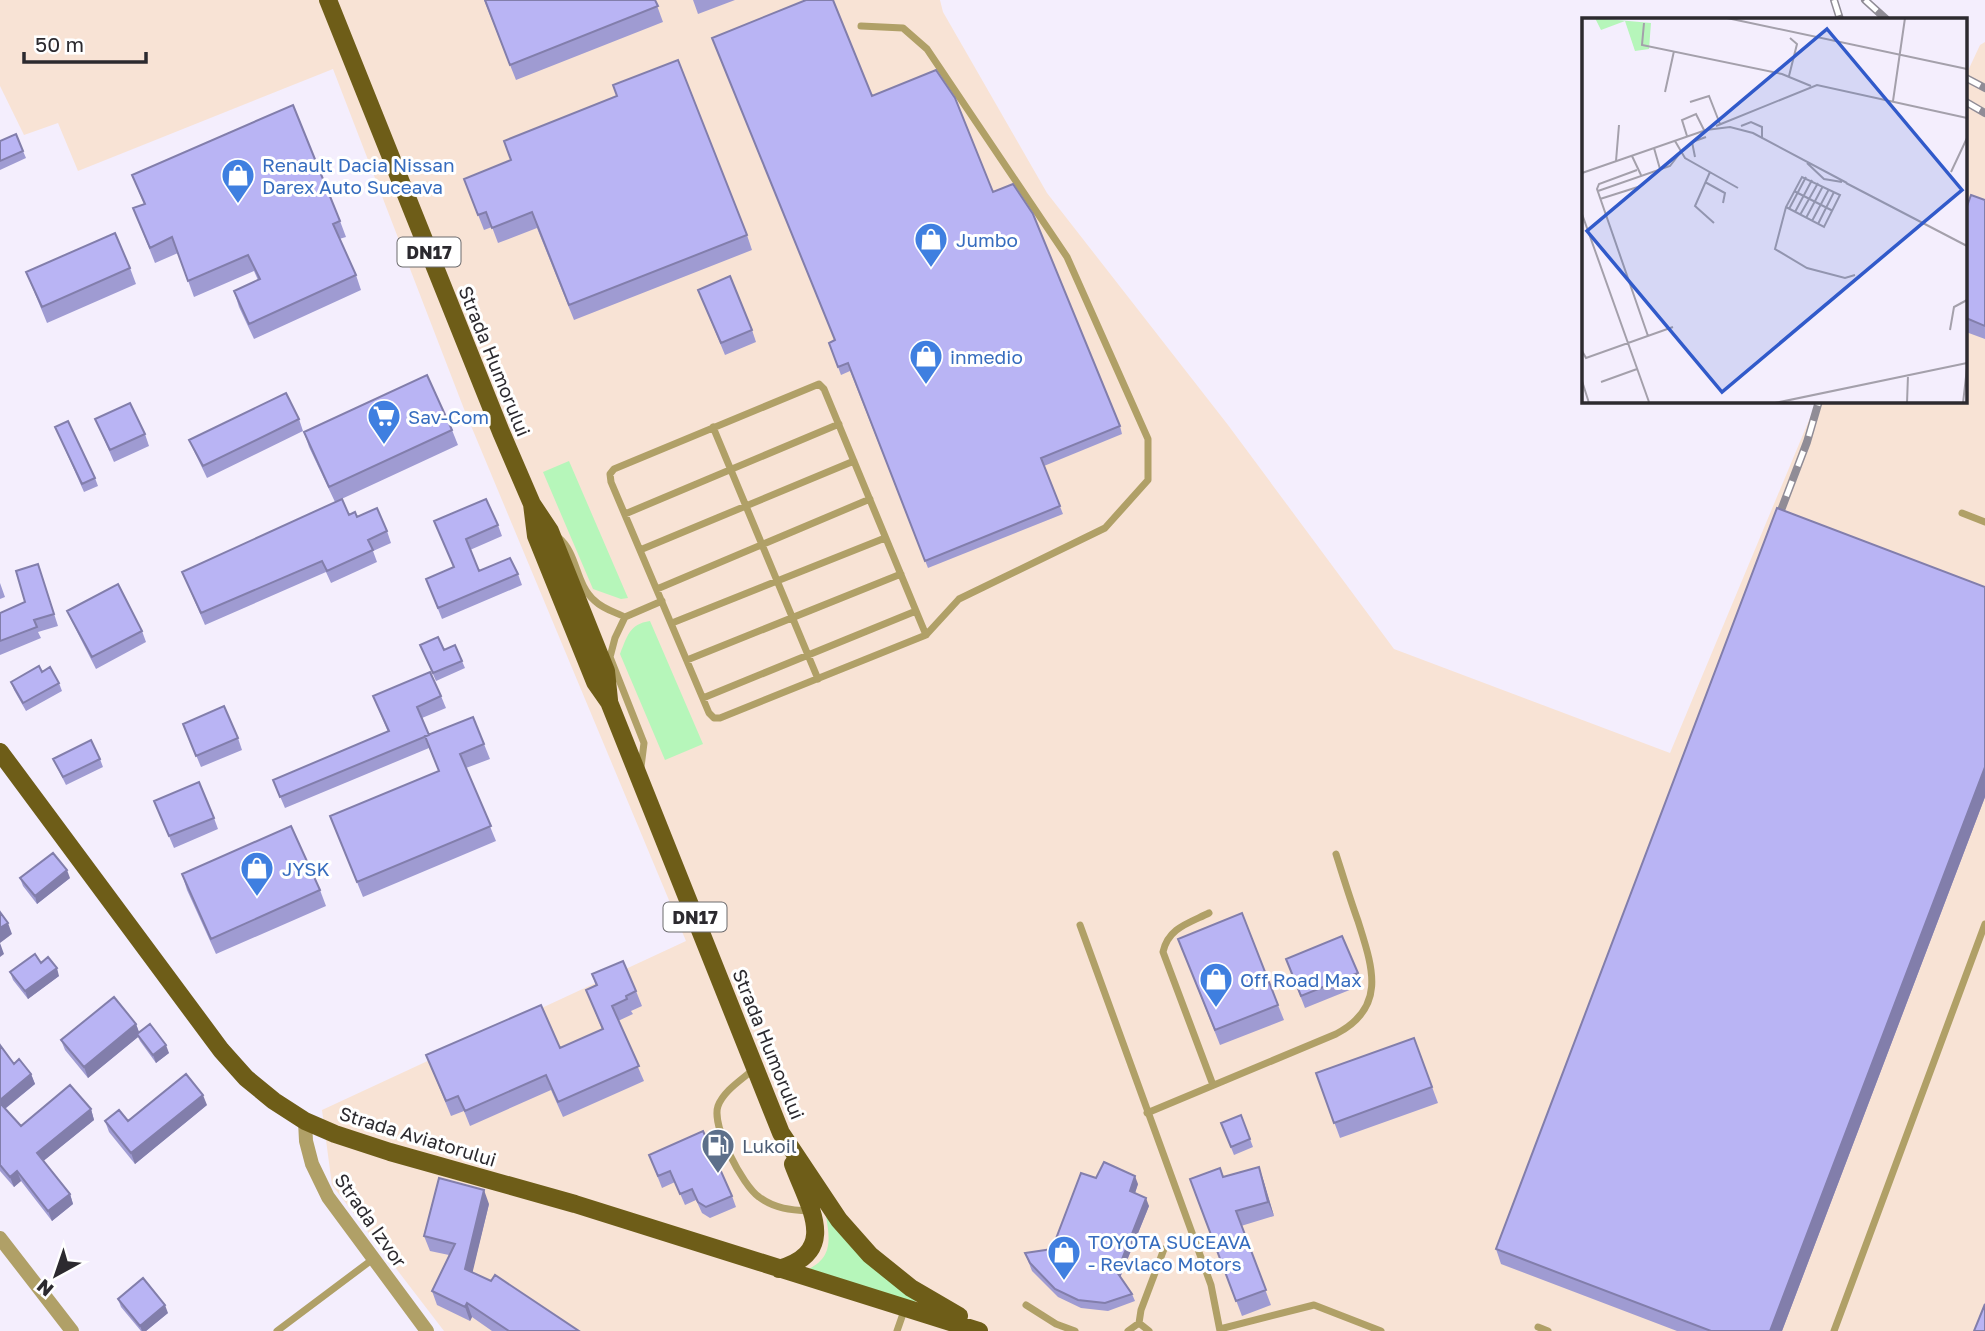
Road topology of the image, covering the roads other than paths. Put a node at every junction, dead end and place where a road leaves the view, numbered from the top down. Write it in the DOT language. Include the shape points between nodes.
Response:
graph roads {
  1 [pos="328,0"];
  2 [pos="861,26"];
  3 [pos="839,424"];
  4 [pos="713,427"];
  5 [pos="854,461"];
  6 [pos="731,469"];
  7 [pos="870,499"];
  8 [pos="532,504"];
  9 [pos="746,506"];
  10 [pos="1962,513"];
  11 [pos="625,514"];
  12 [pos="1985,522"];
  13 [pos="550,531"];
  14 [pos="885,538"];
  15 [pos="762,544"];
  16 [pos="640,550"];
  17 [pos="901,574"];
  18 [pos="777,580"];
  19 [pos="657,589"];
  20 [pos="662,601"];
  21 [pos="916,611"];
  22 [pos="625,617"];
  23 [pos="792,617"];
  24 [pos="671,623"];
  25 [pos="926,635"];
  26 [pos="808,655"];
  27 [pos="687,660"];
  28 [pos="818,679"];
  29 [pos="703,698"];
  30 [pos="609,702"];
  31 [pos="0,752"];
  32 [pos="639,778"];
  33 [pos="1336,854"];
  34 [pos="1209,913"];
  35 [pos="1985,924"];
  36 [pos="1080,925"];
  37 [pos="756,1068"];
  38 [pos="1213,1085"];
  39 [pos="1147,1112"];
  40 [pos="305,1121"];
  41 [pos="781,1133"];
  42 [pos="810,1211"];
  43 [pos="0,1238"];
  44 [pos="1164,1249"];
  45 [pos="374,1259"];
  46 [pos="779,1269"];
  47 [pos="1026,1305"];
  48 [pos="905,1308"];
  49 [pos="1139,1323"];
  50 [pos="1538,1327"];
  51 [pos="1220,1330"];
  52 [pos="72,1331"];
  53 [pos="277,1331"];
  54 [pos="427,1331"];
  55 [pos="897,1331"];
  56 [pos="979,1331"];
  57 [pos="986,1331"];
  58 [pos="1075,1331"];
  59 [pos="1128,1331"];
  60 [pos="1149,1331"];
  61 [pos="1379,1331"];
  62 [pos="1548,1331"];
  63 [pos="1834,1331"];
  1 -- 8 [label="main road, Strada Humorului / DN17"];
  2 -- 25 [label="lane" via="903,28 927,49 1067,257 1148,439 1147,480 1105,528 959,599"];
  3 -- 4 [label="lane" via="819,384"];
  3 -- 5 [label="lane"];
  3 -- 6 [label="lane"];
  4 -- 6 [label="lane"];
  4 -- 11 [label="lane" via="614,469 611,482"];
  5 -- 7 [label="lane"];
  5 -- 9 [label="lane"];
  6 -- 9 [label="lane"];
  6 -- 11 [label="lane"];
  7 -- 14 [label="lane"];
  7 -- 15 [label="lane"];
  8 -- 13 [label="main road, Strada Humorului / DN17"];
  8 -- 30 [label="main road, Strada Humorului / DN17" via="536,536 595,681"];
  9 -- 15 [label="lane"];
  9 -- 16 [label="lane"];
  10 -- 12 [label="lane"];
  11 -- 16 [label="lane"];
  13 -- 22 [label="lane" via="567,545 590,596"];
  13 -- 30 [label="main road, Strada Humorului / DN17" via="606,671"];
  14 -- 17 [label="lane"];
  14 -- 18 [label="lane"];
  15 -- 18 [label="lane"];
  15 -- 19 [label="lane"];
  16 -- 19 [label="lane"];
  17 -- 21 [label="lane"];
  17 -- 23 [label="lane"];
  18 -- 23 [label="lane"];
  18 -- 24 [label="lane"];
  19 -- 20 [label="lane"];
  20 -- 22 [label="lane"];
  20 -- 24 [label="lane"];
  21 -- 25 [label="lane"];
  21 -- 26 [label="lane"];
  22 -- 32 [label="lane" via="610,657 644,743"];
  23 -- 26 [label="lane"];
  23 -- 27 [label="lane"];
  24 -- 27 [label="lane"];
  25 -- 28 [label="lane"];
  26 -- 28 [label="lane"];
  26 -- 29 [label="lane"];
  27 -- 29 [label="lane"];
  28 -- 29 [label="lane" via="720,718 709,713"];
  30 -- 32 [label="main road, Strada Humorului / DN17"];
  31 -- 40 [label="main road, Strada Aviatorului" via="221,1050 246,1078"];
  32 -- 37 [label="main road, Strada Humorului / DN17"];
  33 -- 38 [label="lane" via="1372,965 1368,1003 1346,1029"];
  34 -- 38 [label="lane" via="1175,930 1165,939 1163,952"];
  35 -- 63 [label="lane"];
  36 -- 39 [label="lane"];
  37 -- 41 [label="main road, Strada Humorului / DN17"];
  37 -- 42 [label="lane" via="723,1096 716,1122 750,1190 774,1206"];
  38 -- 39 [label="lane"];
  39 -- 51 [label="lane" via="1211,1285"];
  40 -- 45 [label="street, Strada Izvor" via="306,1141 319,1181"];
  40 -- 46 [label="main road, Strada Aviatorului" via="390,1152 575,1203"];
  41 -- 42 [label="main road"];
  41 -- 57 [label="main road, Strada Humorului / DN17" via="839,1220 870,1255 918,1292"];
  42 -- 46 [label="main road" via="816,1229 814,1246 802,1260"];
  43 -- 52 [label="street"];
  44 -- 49 [label="lane"];
  45 -- 53 [label="lane"];
  45 -- 54 [label="street, Strada Izvor"];
  46 -- 48 [label="main road, Strada Aviatorului"];
  47 -- 58 [label="lane"];
  48 -- 55 [label="lane"];
  48 -- 56 [label="main road, Strada Aviatorului"];
  49 -- 59 [label="lane"];
  49 -- 60 [label="lane"];
  50 -- 62 [label="lane"];
  51 -- 61 [label="lane" via="1314,1305"];
}
